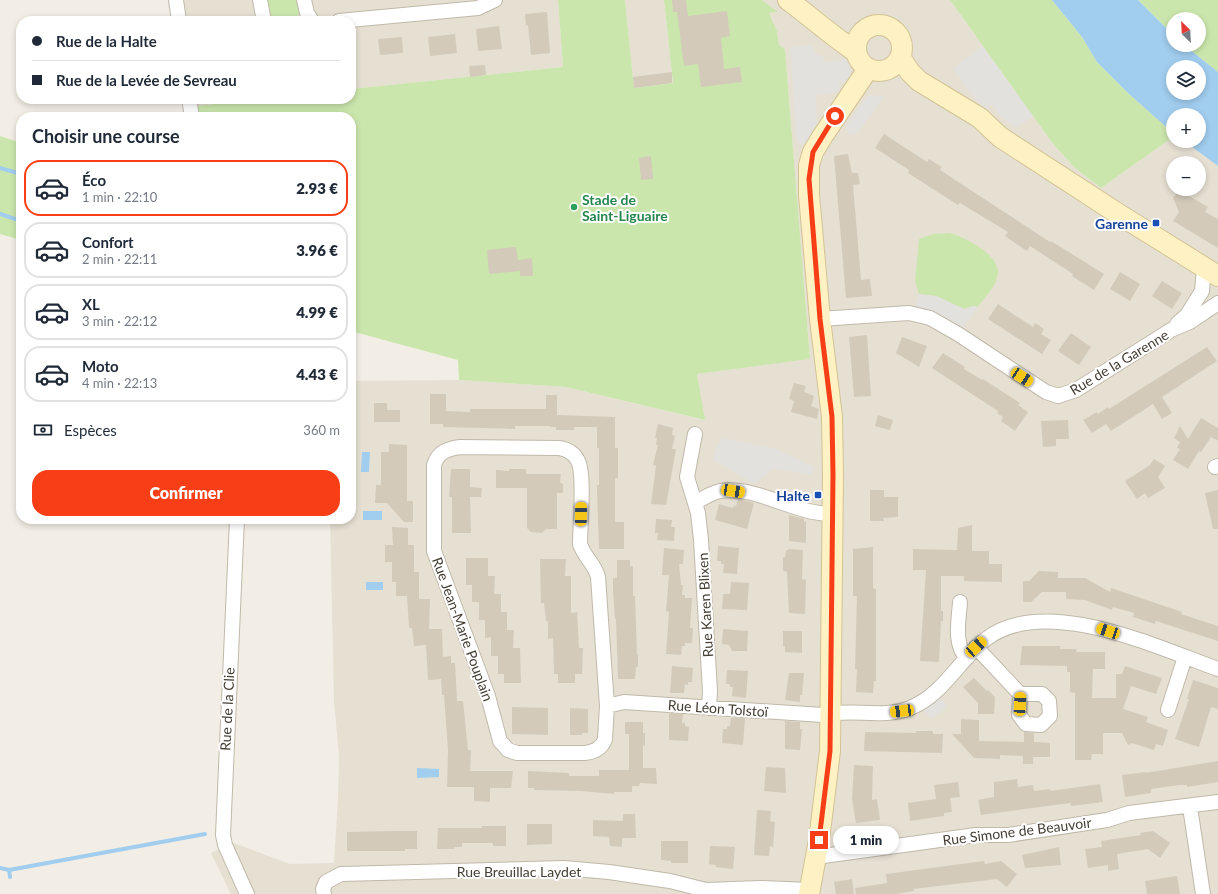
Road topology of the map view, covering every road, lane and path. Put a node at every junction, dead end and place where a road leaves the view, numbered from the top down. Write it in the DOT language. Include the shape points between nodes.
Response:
graph roads {
  1 [pos="176,0"];
  2 [pos="260,0"];
  3 [pos="304,0"];
  4 [pos="495,0"];
  5 [pos="788,0"];
  6 [pos="178,16"];
  7 [pos="263,16"];
  8 [pos="309,16"];
  9 [pos="356,19"];
  10 [pos="818,21"];
  11 [pos="869,27"];
  12 [pos="856,52"];
  13 [pos="900,57"];
  14 [pos="876,70"];
  15 [pos="1000,137"];
  16 [pos="1211,272"];
  17 [pos="1218,303"];
  18 [pos="820,319"];
  19 [pos="1171,330"];
  20 [pos="695,434"];
  21 [pos="695,503"];
  22 [pos="833,515"];
  23 [pos="237,524"];
  24 [pos="960,602"];
  25 [pos="972,653"];
  26 [pos="1185,657"];
  27 [pos="1218,669"];
  28 [pos="1020,694"];
  29 [pos="606,706"];
  30 [pos="709,708"];
  31 [pos="1168,710"];
  32 [pos="830,713"];
  33 [pos="1218,802"];
  34 [pos="1190,807"];
  35 [pos="816,857"];
  36 [pos="325,888"];
  37 [pos="705,892"];
  38 [pos="809,892"];
  39 [pos="247,894"];
  40 [pos="1203,894"];
  1 -- 6 [label="street"];
  2 -- 7 [label="street"];
  3 -- 8 [label="street"];
  4 -- 9 [label="street" via="478,8"];
  5 -- 10 [label="street"];
  10 -- 11 [label="street" via="854,29"];
  10 -- 12 [label="street" via="832,36"];
  11 -- 12 [label="street" via="857,40"];
  11 -- 13 [label="street" via="880,25 895,32 900,41"];
  12 -- 14 [label="street" via="860,62"];
  13 -- 14 [label="street" via="893,66"];
  13 -- 15 [label="street" via="919,81 980,118"];
  14 -- 15 [label="street" via="904,82 974,127 991,136"];
  14 -- 18 [label="street" via="822,137 813,152 810,165 809,195"];
  15 -- 16 [label="street"];
  16 -- 19 [label="street" via="1187,315"];
  17 -- 19 [label="street, Rue de la Garenne" via="1190,322"];
  18 -- 19 [label="street, Rue de la Garenne" via="909,313 930,318 1046,392 1058,396 1076,390"];
  18 -- 22 [label="street" via="832,417"];
  20 -- 21 [label="street, Rue Karen Blixen" via="687,476"];
  21 -- 22 [label="street" via="720,491 733,491"];
  21 -- 30 [label="street, Rue Karen Blixen" via="701,540"];
  22 -- 32 [label="street"];
  23 -- 39 [label="street, Rue de la Clie" via="223,835"];
  24 -- 25 [label="street" via="959,645 962,654"];
  25 -- 26 [label="street, Rue Léon Tolstoï" via="995,632 1029,621 1075,623 1097,627"];
  25 -- 28 [label="street"];
  25 -- 32 [label="street, Rue Léon Tolstoï" via="935,692 911,708 890,712"];
  26 -- 27 [label="street, Rue Léon Tolstoï"];
  26 -- 31 [label="street"];
  29 -- 29 [label="street, Rue Jean-Marie Pouplain" via="598,577 582,552 580,544 579,462 571,452 559,448 460,447 446,450 436,459 434,465 434,551 488,696 500,741 508,750 517,753 590,752 599,748 605,739"];
  29 -- 30 [label="street, Rue Léon Tolstoï" via="624,702"];
  30 -- 32 [label="street, Rue Léon Tolstoï" via="823,715"];
  32 -- 35 [label="street" via="828,771"];
  33 -- 34 [label="street, Rue Simone de Beauvoir"];
  34 -- 35 [label="street, Rue Simone de Beauvoir" via="1129,813 1107,820 1008,835 976,835"];
  34 -- 40 [label="street"];
  35 -- 38 [label="street"];
  36 -- 37 [label="street, Rue Breuillac Laydet" via="341,874 564,868 670,881"];
  37 -- 38 [label="street, Rue Breuillac Laydet" via="760,888"];
}
